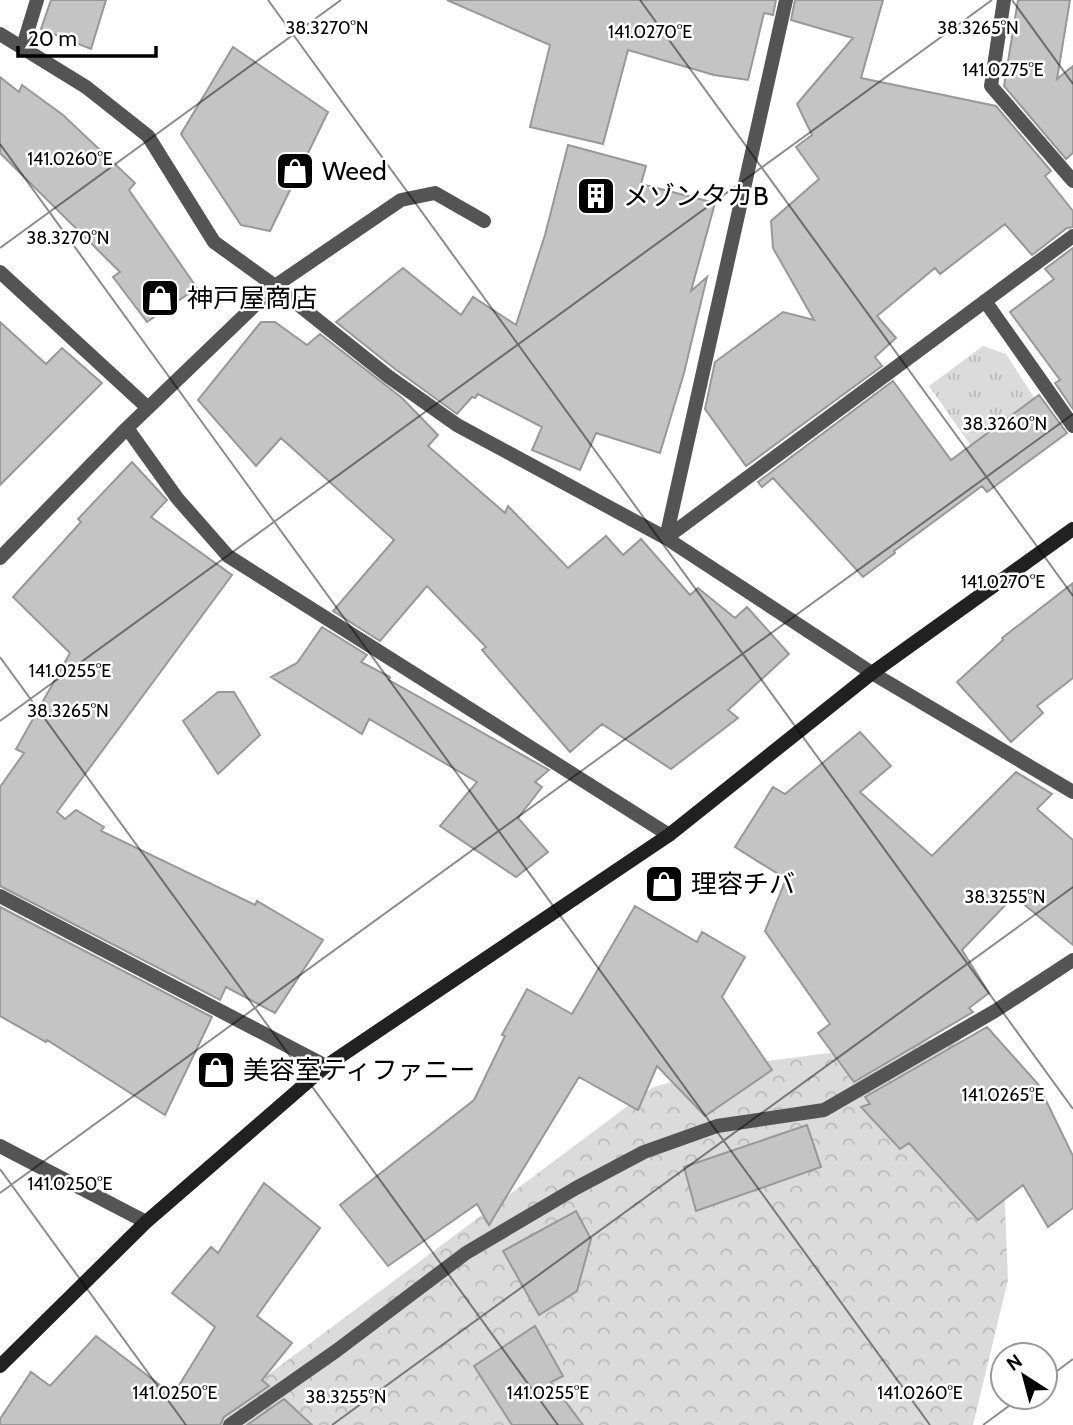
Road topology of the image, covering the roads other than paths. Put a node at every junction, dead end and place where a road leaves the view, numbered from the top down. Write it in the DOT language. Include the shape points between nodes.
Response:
graph roads {
  1 [pos="37,0"];
  2 [pos="786,0"];
  3 [pos="1004,0"];
  4 [pos="0,34"];
  5 [pos="23,46"];
  6 [pos="1073,181"];
  7 [pos="484,221"];
  8 [pos="1073,236"];
  9 [pos="0,272"];
  10 [pos="275,286"];
  11 [pos="985,301"];
  12 [pos="148,408"];
  13 [pos="1073,426"];
  14 [pos="127,428"];
  15 [pos="1073,529"];
  16 [pos="666,538"];
  17 [pos="0,558"];
  18 [pos="872,673"];
  19 [pos="1073,792"];
  20 [pos="669,835"];
  21 [pos="0,896"];
  22 [pos="1073,960"];
  23 [pos="326,1066"];
  24 [pos="0,1146"];
  25 [pos="146,1222"];
  26 [pos="0,1366"];
  27 [pos="230,1425"];
  1 -- 5 [label="street"];
  2 -- 16 [label="street"];
  3 -- 6 [label="street" via="991,86"];
  4 -- 5 [label="street"];
  5 -- 10 [label="street" via="86,87 148,136 214,242"];
  7 -- 10 [label="street" via="435,193 401,200"];
  8 -- 11 [label="street"];
  9 -- 12 [label="street"];
  10 -- 12 [label="street"];
  10 -- 16 [label="street" via="457,425"];
  11 -- 13 [label="street"];
  11 -- 16 [label="street"];
  12 -- 14 [label="street"];
  14 -- 17 [label="street"];
  14 -- 20 [label="street" via="177,498 228,556"];
  15 -- 18 [label="street"];
  16 -- 18 [label="street"];
  18 -- 19 [label="street"];
  18 -- 20 [label="street"];
  20 -- 23 [label="street"];
  21 -- 23 [label="street"];
  22 -- 27 [label="street" via="824,1110 717,1126 644,1152 576,1188 466,1253"];
  23 -- 25 [label="street"];
  24 -- 25 [label="street"];
  25 -- 26 [label="street"];
}
